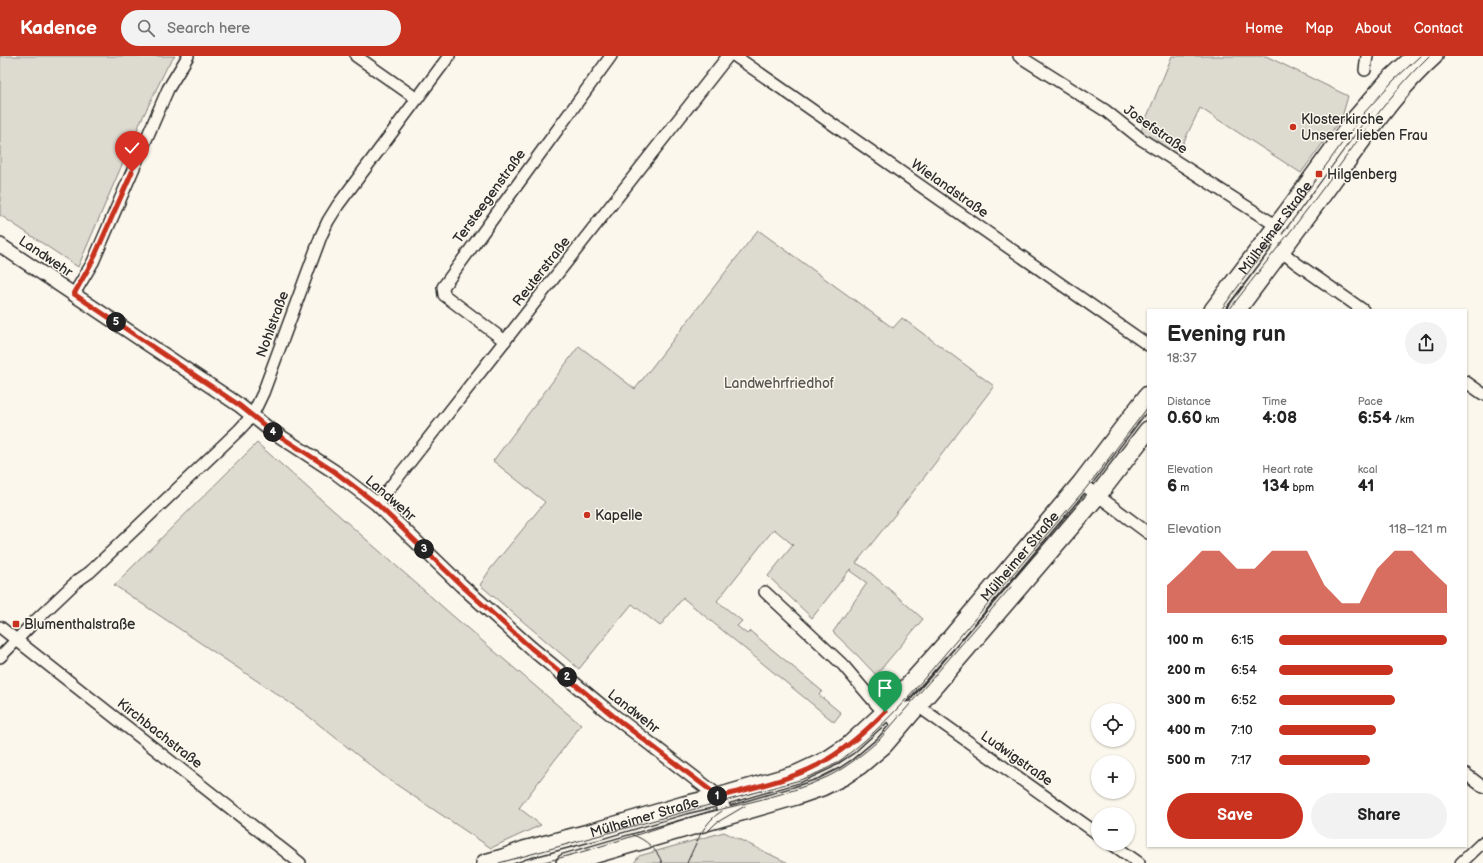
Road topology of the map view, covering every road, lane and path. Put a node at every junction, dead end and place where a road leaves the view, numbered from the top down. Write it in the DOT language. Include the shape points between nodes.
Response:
graph roads {
  1 [pos="188,56"];
  2 [pos="356,56"];
  3 [pos="449,56"];
  4 [pos="611,56"];
  5 [pos="728,56"];
  6 [pos="735,56"];
  7 [pos="1019,56"];
  8 [pos="1367,56"];
  9 [pos="1415,56"];
  10 [pos="1434,56"];
  11 [pos="1365,70"];
  12 [pos="417,99"];
  13 [pos="1276,226"];
  14 [pos="0,245"];
  15 [pos="1281,251"];
  16 [pos="74,294"];
  17 [pos="1214,309"];
  18 [pos="1238,309"];
  19 [pos="1362,309"];
  20 [pos="505,341"];
  21 [pos="1147,344"];
  22 [pos="1467,383"];
  23 [pos="1483,394"];
  24 [pos="1147,396"];
  25 [pos="252,416"];
  26 [pos="1147,431"];
  27 [pos="1081,483"];
  28 [pos="1098,495"];
  29 [pos="377,504"];
  30 [pos="1147,532"];
  31 [pos="765,592"];
  32 [pos="0,627"];
  33 [pos="18,640"];
  34 [pos="0,657"];
  35 [pos="918,706"];
  36 [pos="885,712"];
  37 [pos="900,726"];
  38 [pos="1467,775"];
  39 [pos="1483,787"];
  40 [pos="718,797"];
  41 [pos="727,815"];
  42 [pos="1091,829"];
  43 [pos="1483,842"];
  44 [pos="1122,851"];
  45 [pos="300,863"];
  46 [pos="485,863"];
  47 [pos="565,863"];
  48 [pos="1139,863"];
  49 [pos="1461,863"];
  1 -- 16 [label="street" via="168,89 92,262"];
  2 -- 12 [label="street"];
  3 -- 12 [label="street, Nohlstraße"];
  4 -- 20 [label="street, Tersteegenstraße" via="443,287 444,295"];
  5 -- 20 [label="street, Reuterstraße"];
  6 -- 21 [label="street, Wielandstraße"];
  7 -- 13 [label="street, Josefstraße" via="1106,111 1141,139"];
  8 -- 11 [label="street"];
  9 -- 13 [label="main road, Mülheimer Straße" via="1388,81 1360,113"];
  10 -- 15 [label="main road, Mülheimer Straße" via="1398,93 1373,124"];
  12 -- 25 [label="street, Nohlstraße" via="328,221"];
  13 -- 15 [label="street"];
  13 -- 17 [label="main road, Mülheimer Straße"];
  14 -- 16 [label="street, Landwehr"];
  15 -- 18 [label="main road, Mülheimer Straße"];
  15 -- 19 [label="street"];
  16 -- 25 [label="street, Landwehr"];
  20 -- 29 [label="street, Reuterstraße"];
  22 -- 23 [label="street"];
  24 -- 27 [label="main road, Mülheimer Straße"];
  25 -- 29 [label="street, Landwehr"];
  25 -- 33 [label="street, Nohlstraße" via="88,573 71,586"];
  26 -- 28 [label="main road, Mülheimer Straße"];
  27 -- 28 [label="street"];
  27 -- 36 [label="main road, Mülheimer Straße"];
  28 -- 30 [label="street"];
  28 -- 35 [label="main road, Mülheimer Straße"];
  29 -- 40 [label="street, Landwehr" via="531,648"];
  31 -- 36 [label="street" via="843,665"];
  32 -- 33 [label="street, Kirchbachstraße"];
  33 -- 34 [label="street"];
  33 -- 45 [label="street, Kirchbachstraße"];
  35 -- 36 [label="street"];
  35 -- 37 [label="main road, Mülheimer Straße"];
  35 -- 42 [label="street, Ludwigstraße"];
  36 -- 37 [label="street"];
  36 -- 40 [label="main road, Mülheimer Straße" via="848,746 827,760 797,774"];
  37 -- 41 [label="main road, Mülheimer Straße" via="884,745 859,766 833,782 796,796"];
  38 -- 39 [label="street"];
  40 -- 41 [label="street, Landwehr"];
  40 -- 46 [label="main road, Mülheimer Straße"];
  41 -- 47 [label="main road, Mülheimer Straße"];
  43 -- 49 [label="street"];
  44 -- 48 [label="street"];
}
